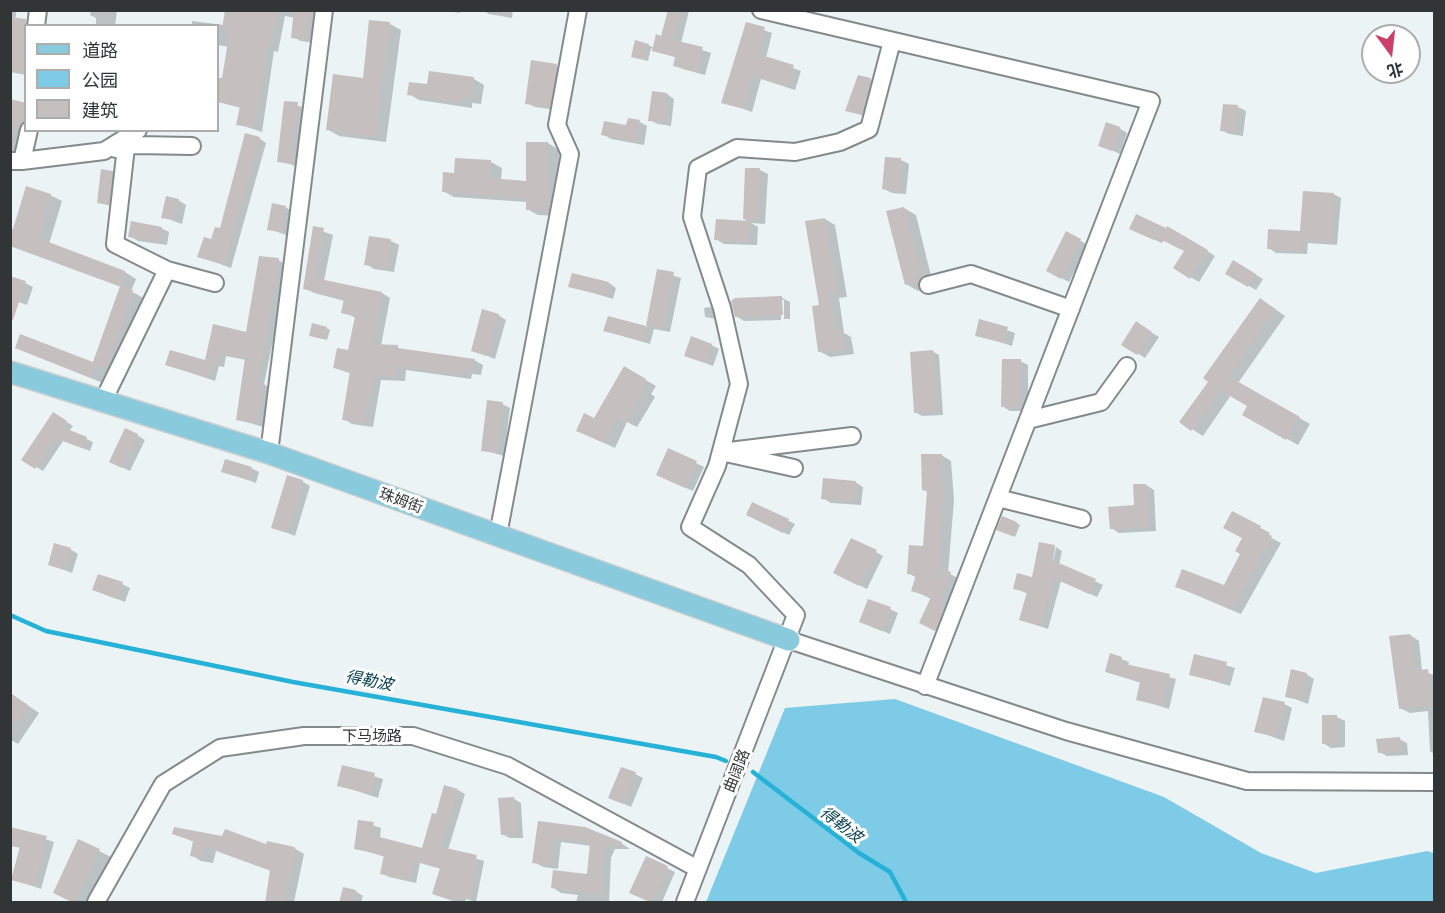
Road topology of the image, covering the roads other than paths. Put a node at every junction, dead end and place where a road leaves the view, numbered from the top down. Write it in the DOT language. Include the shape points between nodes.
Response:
graph roads {
  1 [pos="324,10"];
  2 [pos="578,10"];
  3 [pos="761,10"];
  4 [pos="892,41"];
  5 [pos="28,132"];
  6 [pos="135,132"];
  7 [pos="192,146"];
  8 [pos="126,147"];
  9 [pos="104,151"];
  10 [pos="16,161"];
  11 [pos="167,270"];
  12 [pos="215,283"];
  13 [pos="928,285"];
  14 [pos="1071,309"];
  15 [pos="1127,366"];
  16 [pos="10,372"];
  17 [pos="103,401"];
  18 [pos="1028,420"];
  19 [pos="852,436"];
  20 [pos="721,452"];
  21 [pos="269,453"];
  22 [pos="794,468"];
  23 [pos="998,498"];
  24 [pos="1082,519"];
  25 [pos="498,535"];
  26 [pos="789,640"];
  27 [pos="925,686"];
  28 [pos="1434,782"];
  29 [pos="698,869"];
  30 [pos="96,903"];
  31 [pos="685,903"];
  1 -- 21 [label="street"];
  2 -- 25 [label="street" via="557,125 570,154"];
  3 -- 4 [label="street"];
  4 -- 14 [label="street" via="1151,101"];
  4 -- 20 [label="street" via="869,129 840,142 795,152 737,148 698,168 692,217 722,308 739,384"];
  5 -- 10 [label="street"];
  6 -- 9 [label="street"];
  7 -- 8 [label="street"];
  8 -- 9 [label="street"];
  8 -- 11 [label="street" via="115,244"];
  9 -- 10 [label="street"];
  11 -- 12 [label="street"];
  11 -- 17 [label="street"];
  13 -- 14 [label="street" via="971,274"];
  14 -- 18 [label="street"];
  15 -- 18 [label="street" via="1101,402"];
  16 -- 17 [label="main road, 珠姆街"];
  17 -- 21 [label="main road, 珠姆街"];
  18 -- 23 [label="street"];
  19 -- 20 [label="street"];
  20 -- 22 [label="street"];
  20 -- 26 [label="street, 曲阔路" via="690,527 749,565 796,615"];
  21 -- 25 [label="main road, 珠姆街"];
  23 -- 24 [label="street"];
  23 -- 27 [label="street"];
  25 -- 26 [label="main road, 珠姆街"];
  26 -- 27 [label="street"];
  26 -- 29 [label="street, 曲阔路"];
  27 -- 28 [label="street" via="1066,731 1247,781"];
  29 -- 30 [label="street, 下马场路" via="508,766 413,736 304,736 220,748 163,784"];
  29 -- 31 [label="street, 曲阔路"];
}
